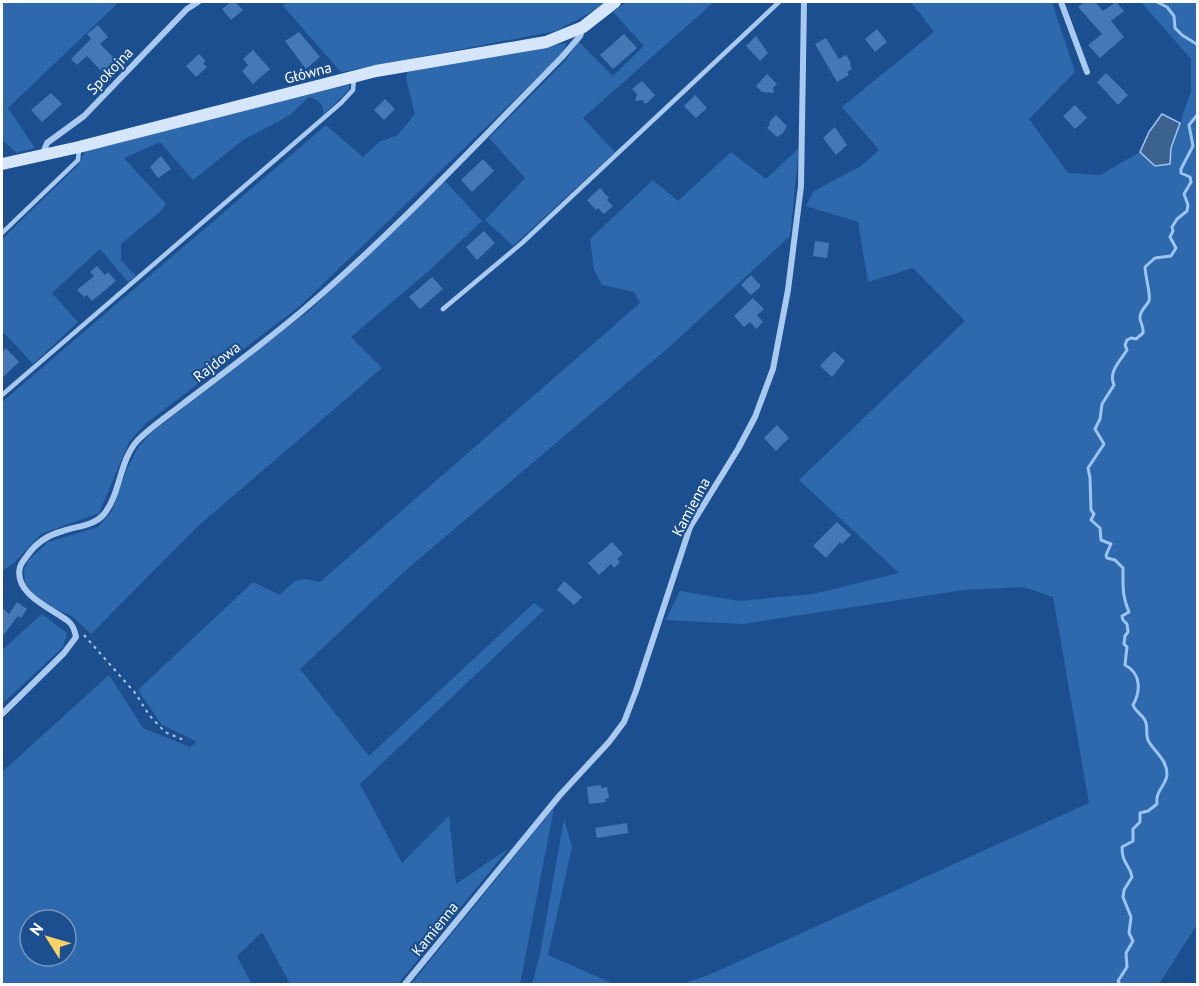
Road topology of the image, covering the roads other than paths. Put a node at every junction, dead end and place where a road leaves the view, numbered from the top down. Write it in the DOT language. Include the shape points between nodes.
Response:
graph roads {
  1 [pos="198,2"];
  2 [pos="615,2"];
  3 [pos="779,2"];
  4 [pos="804,2"];
  5 [pos="1061,2"];
  6 [pos="583,27"];
  7 [pos="1087,72"];
  8 [pos="354,78"];
  9 [pos="79,147"];
  10 [pos="41,156"];
  11 [pos="2,164"];
  12 [pos="2,233"];
  13 [pos="443,309"];
  14 [pos="2,395"];
  15 [pos="2,714"];
  16 [pos="405,984"];
  1 -- 10 [label="street, Spokojna" via="84,116 47,143"];
  2 -- 6 [label="street, Główna"];
  3 -- 13 [label="lane" via="522,243"];
  4 -- 16 [label="street, Kamienna" via="801,186 773,369 755,417 690,527 624,722"];
  5 -- 7 [label="street"];
  6 -- 8 [label="street, Główna" via="546,42 408,64"];
  6 -- 15 [label="street, Rajdowa" via="562,57 355,263 302,311 137,441 103,516 41,540 29,552 20,566 22,583 32,598 69,622 76,637"];
  8 -- 9 [label="street, Główna"];
  8 -- 14 [label="lane" via="353,90 341,103"];
  9 -- 10 [label="street, Główna"];
  9 -- 12 [label="lane" via="78,160"];
  10 -- 11 [label="street, Główna"];
}
